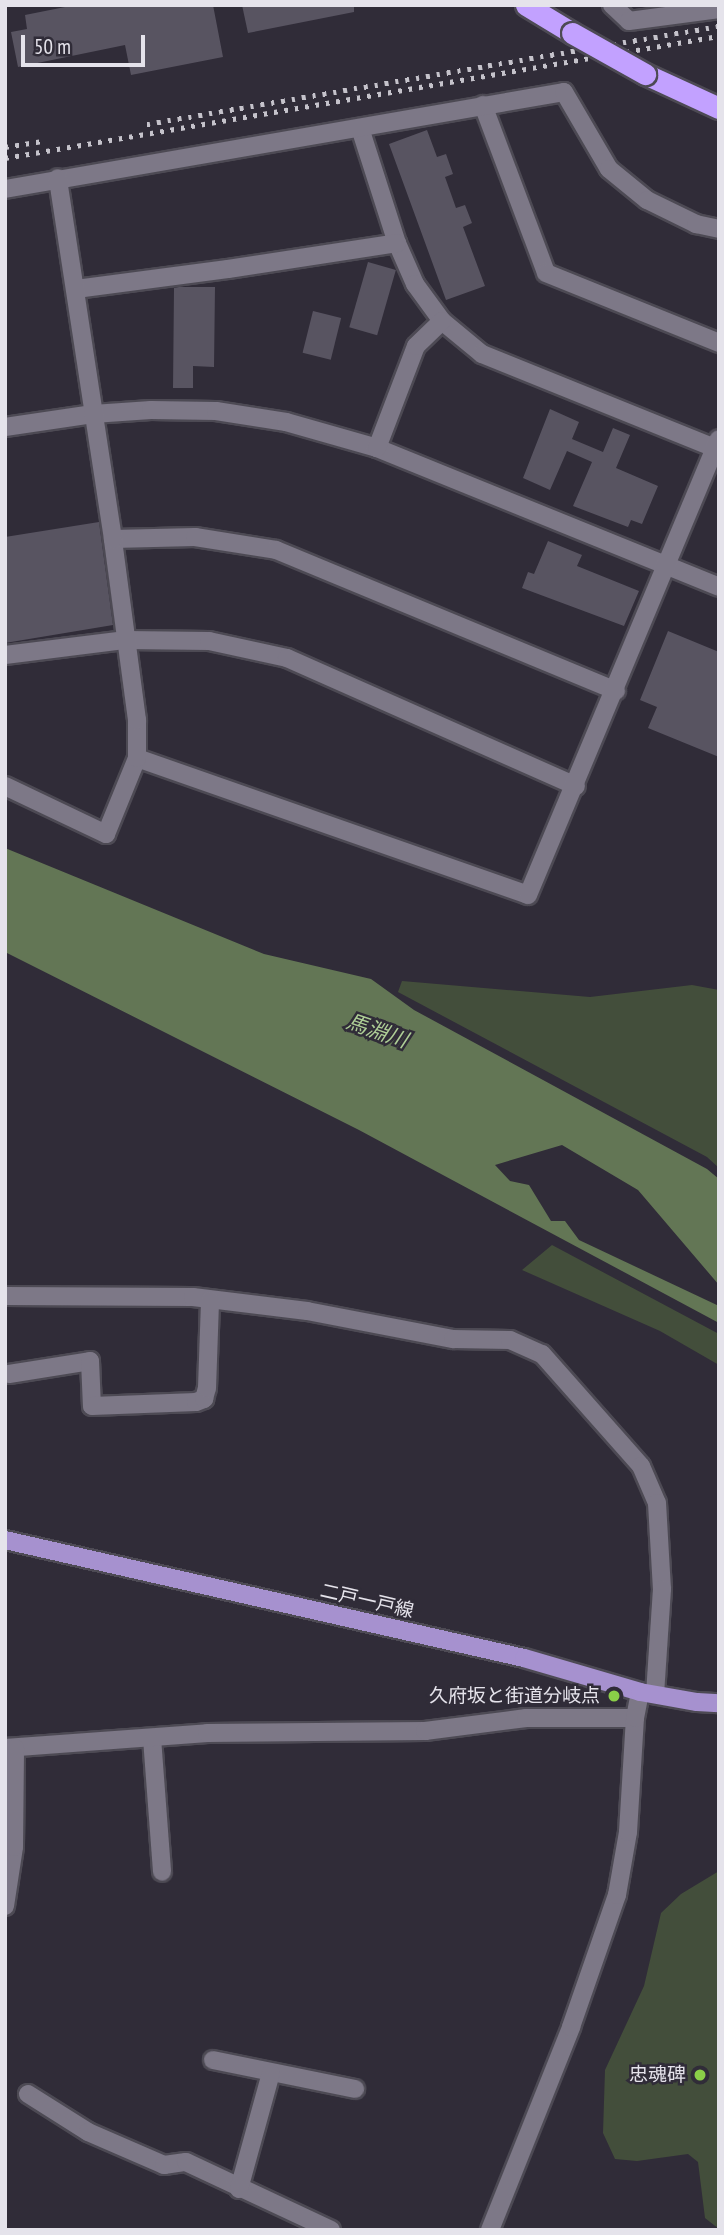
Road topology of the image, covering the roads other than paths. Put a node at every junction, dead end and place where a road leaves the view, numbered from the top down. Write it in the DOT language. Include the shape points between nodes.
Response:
graph roads {
  1 [pos="526,5"];
  2 [pos="612,5"];
  3 [pos="719,9"];
  4 [pos="483,106"];
  5 [pos="719,108"];
  6 [pos="360,128"];
  7 [pos="58,178"];
  8 [pos="5,189"];
  9 [pos="719,229"];
  10 [pos="397,243"];
  11 [pos="76,289"];
  12 [pos="442,321"];
  13 [pos="719,343"];
  14 [pos="93,414"];
  15 [pos="5,427"];
  16 [pos="717,444"];
  17 [pos="377,449"];
  18 [pos="113,539"];
  19 [pos="665,565"];
  20 [pos="719,587"];
  21 [pos="126,640"];
  22 [pos="5,655"];
  23 [pos="616,691"];
  24 [pos="137,758"];
  25 [pos="5,786"];
  26 [pos="576,786"];
  27 [pos="5,1296"];
  28 [pos="210,1300"];
  29 [pos="9,1374"];
  30 [pos="5,1540"];
  31 [pos="648,1693"];
  32 [pos="719,1703"];
  33 [pos="635,1718"];
  34 [pos="152,1738"];
  35 [pos="10,1748"];
  36 [pos="162,1872"];
  37 [pos="5,1906"];
  38 [pos="213,2060"];
  39 [pos="271,2073"];
  40 [pos="355,2089"];
  41 [pos="28,2094"];
  42 [pos="239,2189"];
  43 [pos="331,2230"];
  44 [pos="491,2230"];
  1 -- 5 [label="highway, bridge" via="645,74"];
  2 -- 3 [label="street" via="629,21"];
  4 -- 6 [label="street"];
  4 -- 9 [label="street" via="564,92 609,169 647,200 696,225"];
  4 -- 13 [label="street" via="546,273"];
  6 -- 7 [label="street"];
  6 -- 10 [label="street"];
  7 -- 8 [label="street"];
  7 -- 11 [label="street"];
  10 -- 11 [label="street"];
  10 -- 12 [label="street" via="415,284"];
  11 -- 14 [label="street"];
  12 -- 16 [label="street" via="482,354"];
  12 -- 17 [label="street" via="416,346"];
  14 -- 15 [label="street"];
  14 -- 17 [label="street" via="216,411 286,422"];
  14 -- 18 [label="street"];
  16 -- 19 [label="street"];
  17 -- 19 [label="street"];
  18 -- 21 [label="street"];
  18 -- 23 [label="street" via="195,537 276,550"];
  19 -- 20 [label="street"];
  19 -- 23 [label="street"];
  21 -- 22 [label="street"];
  21 -- 24 [label="street" via="137,720"];
  21 -- 26 [label="street" via="209,641 287,658"];
  23 -- 26 [label="street"];
  24 -- 25 [label="street" via="106,834"];
  24 -- 26 [label="street" via="528,895"];
  27 -- 28 [label="street"];
  28 -- 29 [label="street" via="207,1388 204,1399 196,1402 92,1406 90,1361"];
  28 -- 31 [label="street" via="307,1311 453,1339 510,1340 542,1354 641,1466 657,1503 662,1589"];
  30 -- 31 [label="main road, 二戸一戸線" via="524,1658"];
  31 -- 32 [label="main road, 二戸一戸線"];
  31 -- 33 [label="street"];
  33 -- 34 [label="street" via="526,1718 425,1731 207,1733"];
  33 -- 44 [label="street" via="628,1832 617,1895"];
  34 -- 35 [label="street"];
  34 -- 36 [label="street"];
  35 -- 37 [label="street" via="14,1847"];
  38 -- 39 [label="street"];
  39 -- 40 [label="street"];
  39 -- 42 [label="street"];
  41 -- 42 [label="street" via="88,2132 164,2165 186,2162"];
  42 -- 43 [label="street"];
}
